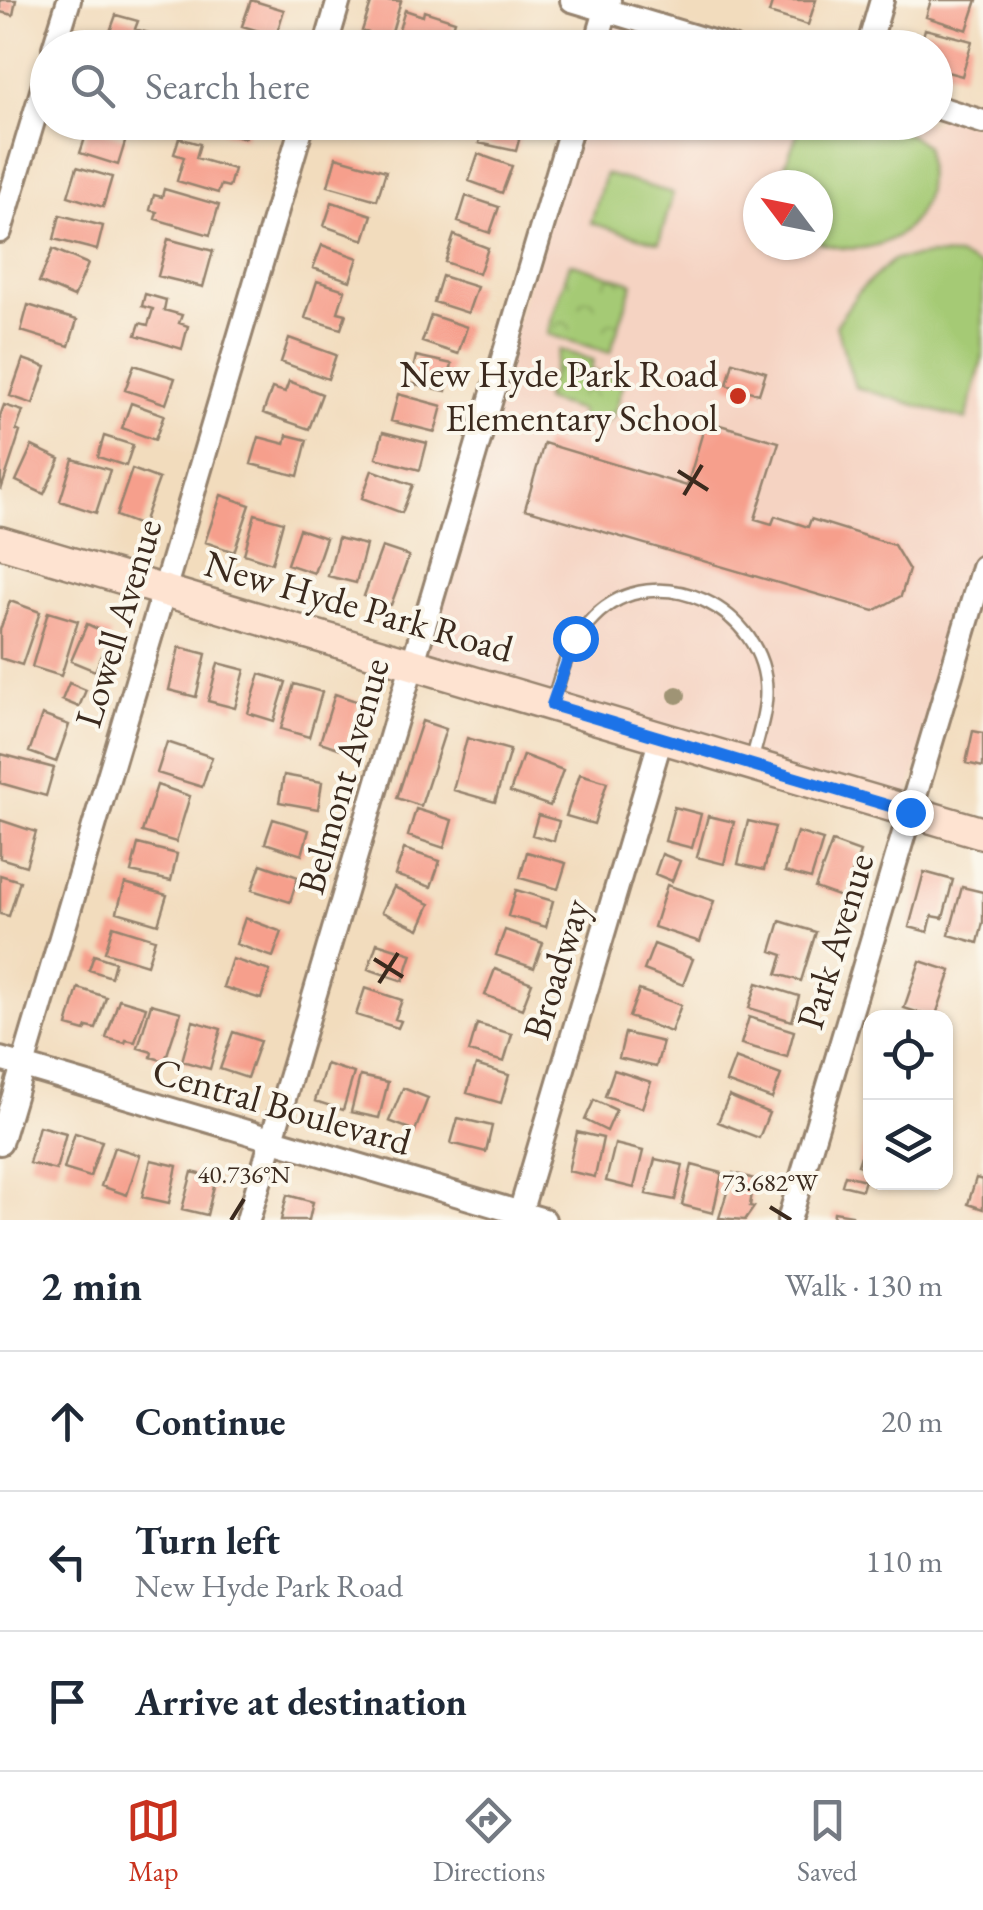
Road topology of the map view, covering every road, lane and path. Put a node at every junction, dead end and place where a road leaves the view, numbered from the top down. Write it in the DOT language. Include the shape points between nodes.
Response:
graph roads {
  1 [pos="68,0"];
  2 [pos="340,0"];
  3 [pos="572,0"];
  4 [pos="882,0"];
  5 [pos="608,5"];
  6 [pos="59,30"];
  7 [pos="331,30"];
  8 [pos="600,30"];
  9 [pos="680,30"];
  10 [pos="873,30"];
  11 [pos="953,113"];
  12 [pos="983,122"];
  13 [pos="30,131"];
  14 [pos="298,140"];
  15 [pos="568,140"];
  16 [pos="0,231"];
  17 [pos="0,542"];
  18 [pos="983,566"];
  19 [pos="164,590"];
  20 [pos="412,664"];
  21 [pos="552,705"];
  22 [pos="661,738"];
  23 [pos="751,765"];
  24 [pos="910,812"];
  25 [pos="983,834"];
  26 [pos="11,1063"];
  27 [pos="272,1139"];
  28 [pos="0,1143"];
  29 [pos="519,1216"];
  30 [pos="248,1220"];
  31 [pos="544,1220"];
  32 [pos="789,1220"];
  1 -- 6 [label="street"];
  2 -- 7 [label="street"];
  3 -- 5 [label="street"];
  4 -- 10 [label="street"];
  5 -- 8 [label="street"];
  5 -- 9 [label="street"];
  11 -- 12 [label="street"];
  13 -- 16 [label="street"];
  14 -- 19 [label="street, Lowell Avenue"];
  15 -- 20 [label="street, Belmont Avenue"];
  17 -- 19 [label="main road, New Hyde Park Road"];
  18 -- 24 [label="street, Park Avenue"];
  19 -- 20 [label="main road, New Hyde Park Road"];
  19 -- 26 [label="street, Lowell Avenue"];
  20 -- 21 [label="main road, New Hyde Park Road"];
  20 -- 27 [label="street, Belmont Avenue"];
  21 -- 22 [label="main road, New Hyde Park Road"];
  21 -- 23 [label="lane" via="575,638 597,613 626,596 658,590 691,594 745,630 761,660 766,692"];
  22 -- 23 [label="main road, New Hyde Park Road"];
  22 -- 29 [label="street, Broadway"];
  23 -- 24 [label="main road, New Hyde Park Road"];
  24 -- 25 [label="main road, New Hyde Park Road"];
  24 -- 32 [label="street, Park Avenue"];
  26 -- 27 [label="street, Central Boulevard"];
  26 -- 28 [label="street, Lowell Avenue"];
  27 -- 29 [label="street, Central Boulevard"];
  27 -- 30 [label="street, Belmont Avenue"];
  29 -- 31 [label="street, Central Boulevard"];
}
